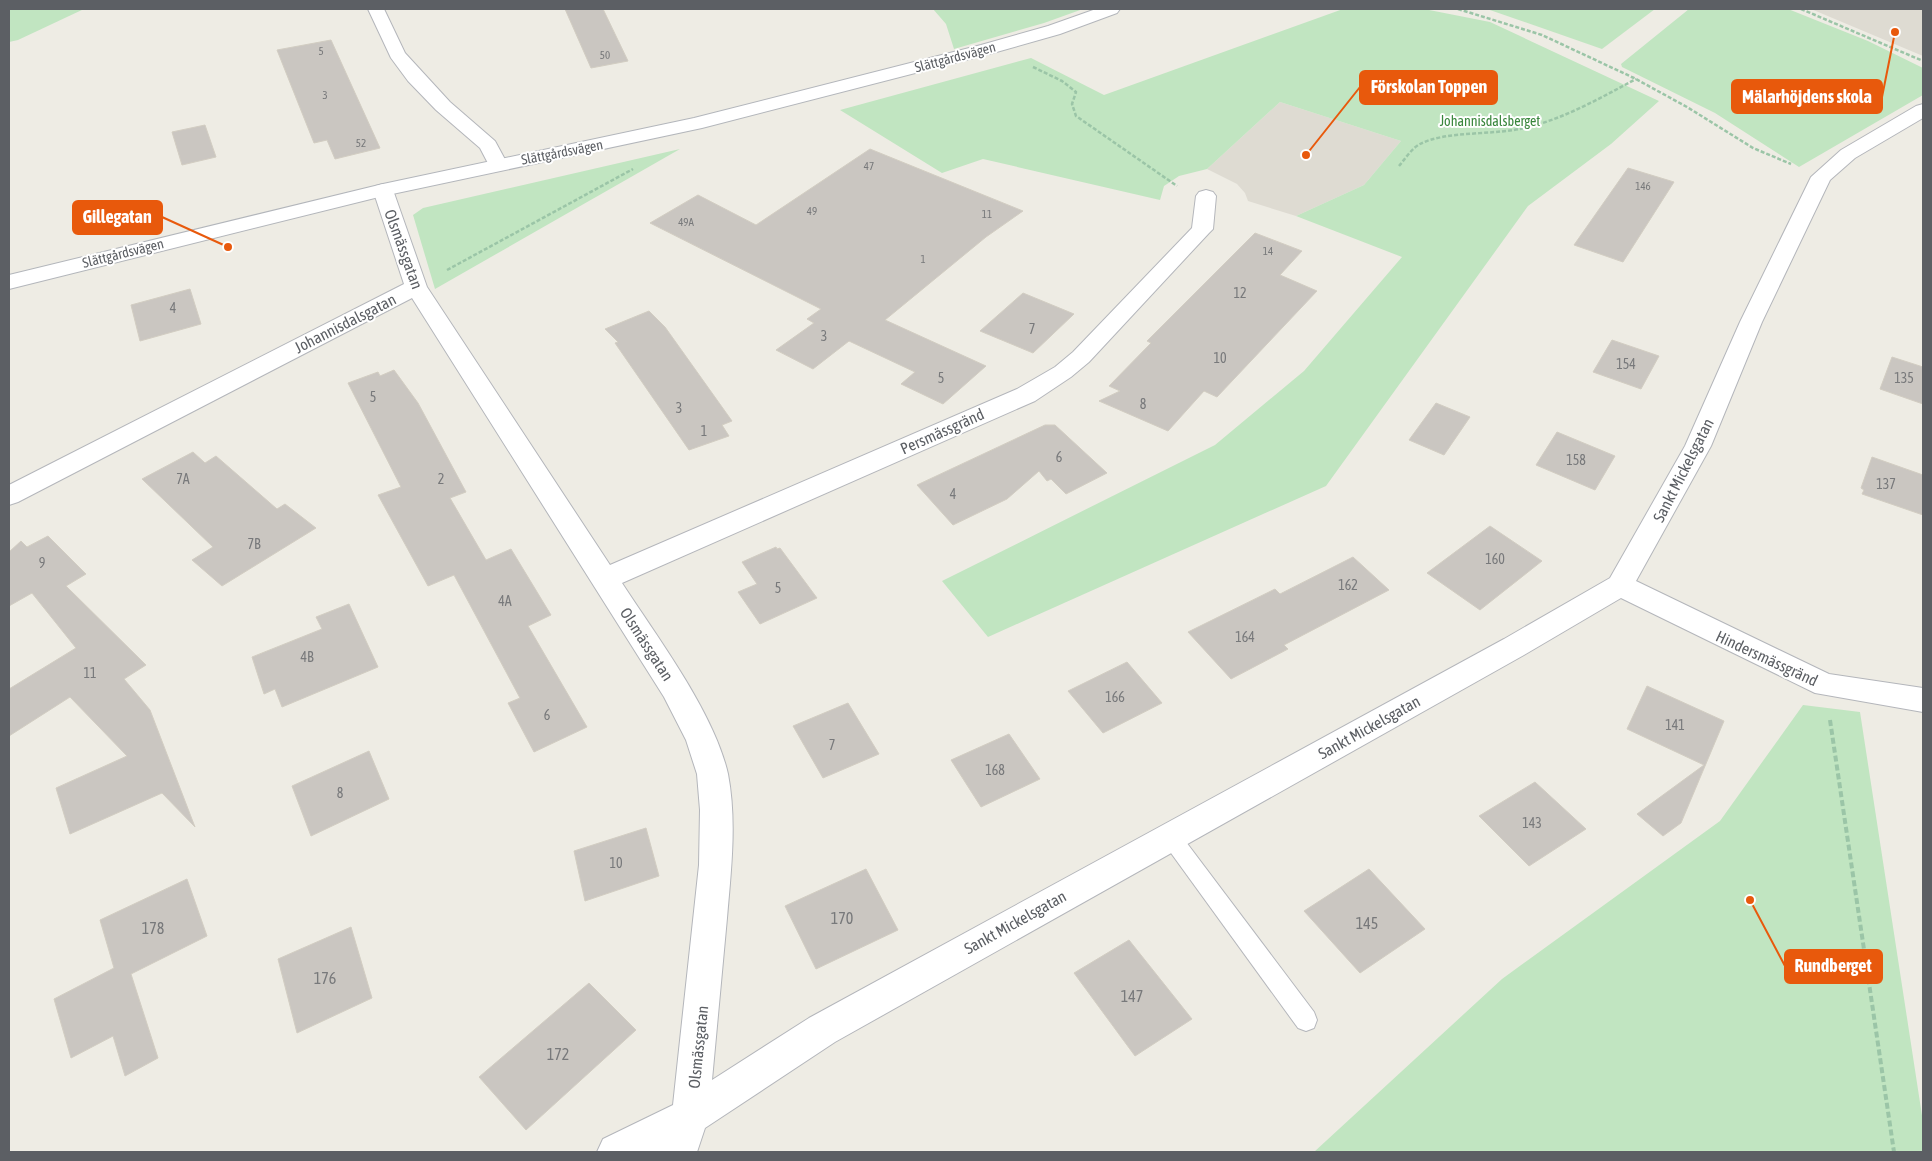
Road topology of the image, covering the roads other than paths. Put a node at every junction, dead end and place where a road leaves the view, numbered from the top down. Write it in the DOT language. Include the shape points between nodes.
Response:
graph roads {
  1 [pos="376,9"];
  2 [pos="1111,9"];
  3 [pos="1923,110"];
  4 [pos="498,165"];
  5 [pos="383,190"];
  6 [pos="1206,196"];
  7 [pos="9,282"];
  8 [pos="416,287"];
  9 [pos="9,496"];
  10 [pos="604,578"];
  11 [pos="1620,585"];
  12 [pos="1923,700"];
  13 [pos="1170,836"];
  14 [pos="1306,1020"];
  15 [pos="690,1116"];
  16 [pos="616,1152"];
  17 [pos="678,1152"];
  1 -- 4 [label="street" via="397,54 443,106 488,144"];
  2 -- 4 [label="street, Slättgårdsvägen" via="1046,32 840,87 676,128"];
  3 -- 11 [label="street, Sankt Mickelsgatan" via="1848,154 1821,177 1751,322 1698,446"];
  4 -- 5 [label="street, Slättgårdsvägen"];
  5 -- 7 [label="street, Slättgårdsvägen"];
  5 -- 8 [label="street, Olsmässgatan"];
  6 -- 10 [label="street, Persmässgränd" via="1202,229 1081,357 1046,384"];
  8 -- 9 [label="street, Johannisdalsgatan"];
  8 -- 10 [label="street, Olsmässgatan"];
  10 -- 15 [label="street, Olsmässgatan" via="676,690 701,740 712,774 716,810 715,864"];
  11 -- 12 [label="street, Hindersmässgränd" via="1825,685"];
  11 -- 13 [label="street, Sankt Mickelsgatan" via="1514,647"];
  13 -- 14 [label="lane"];
  13 -- 15 [label="street, Sankt Mickelsgatan" via="822,1030"];
  15 -- 16 [label="street, Sankt Mickelsgatan"];
  15 -- 17 [label="street, Olsmässgatan"];
}
